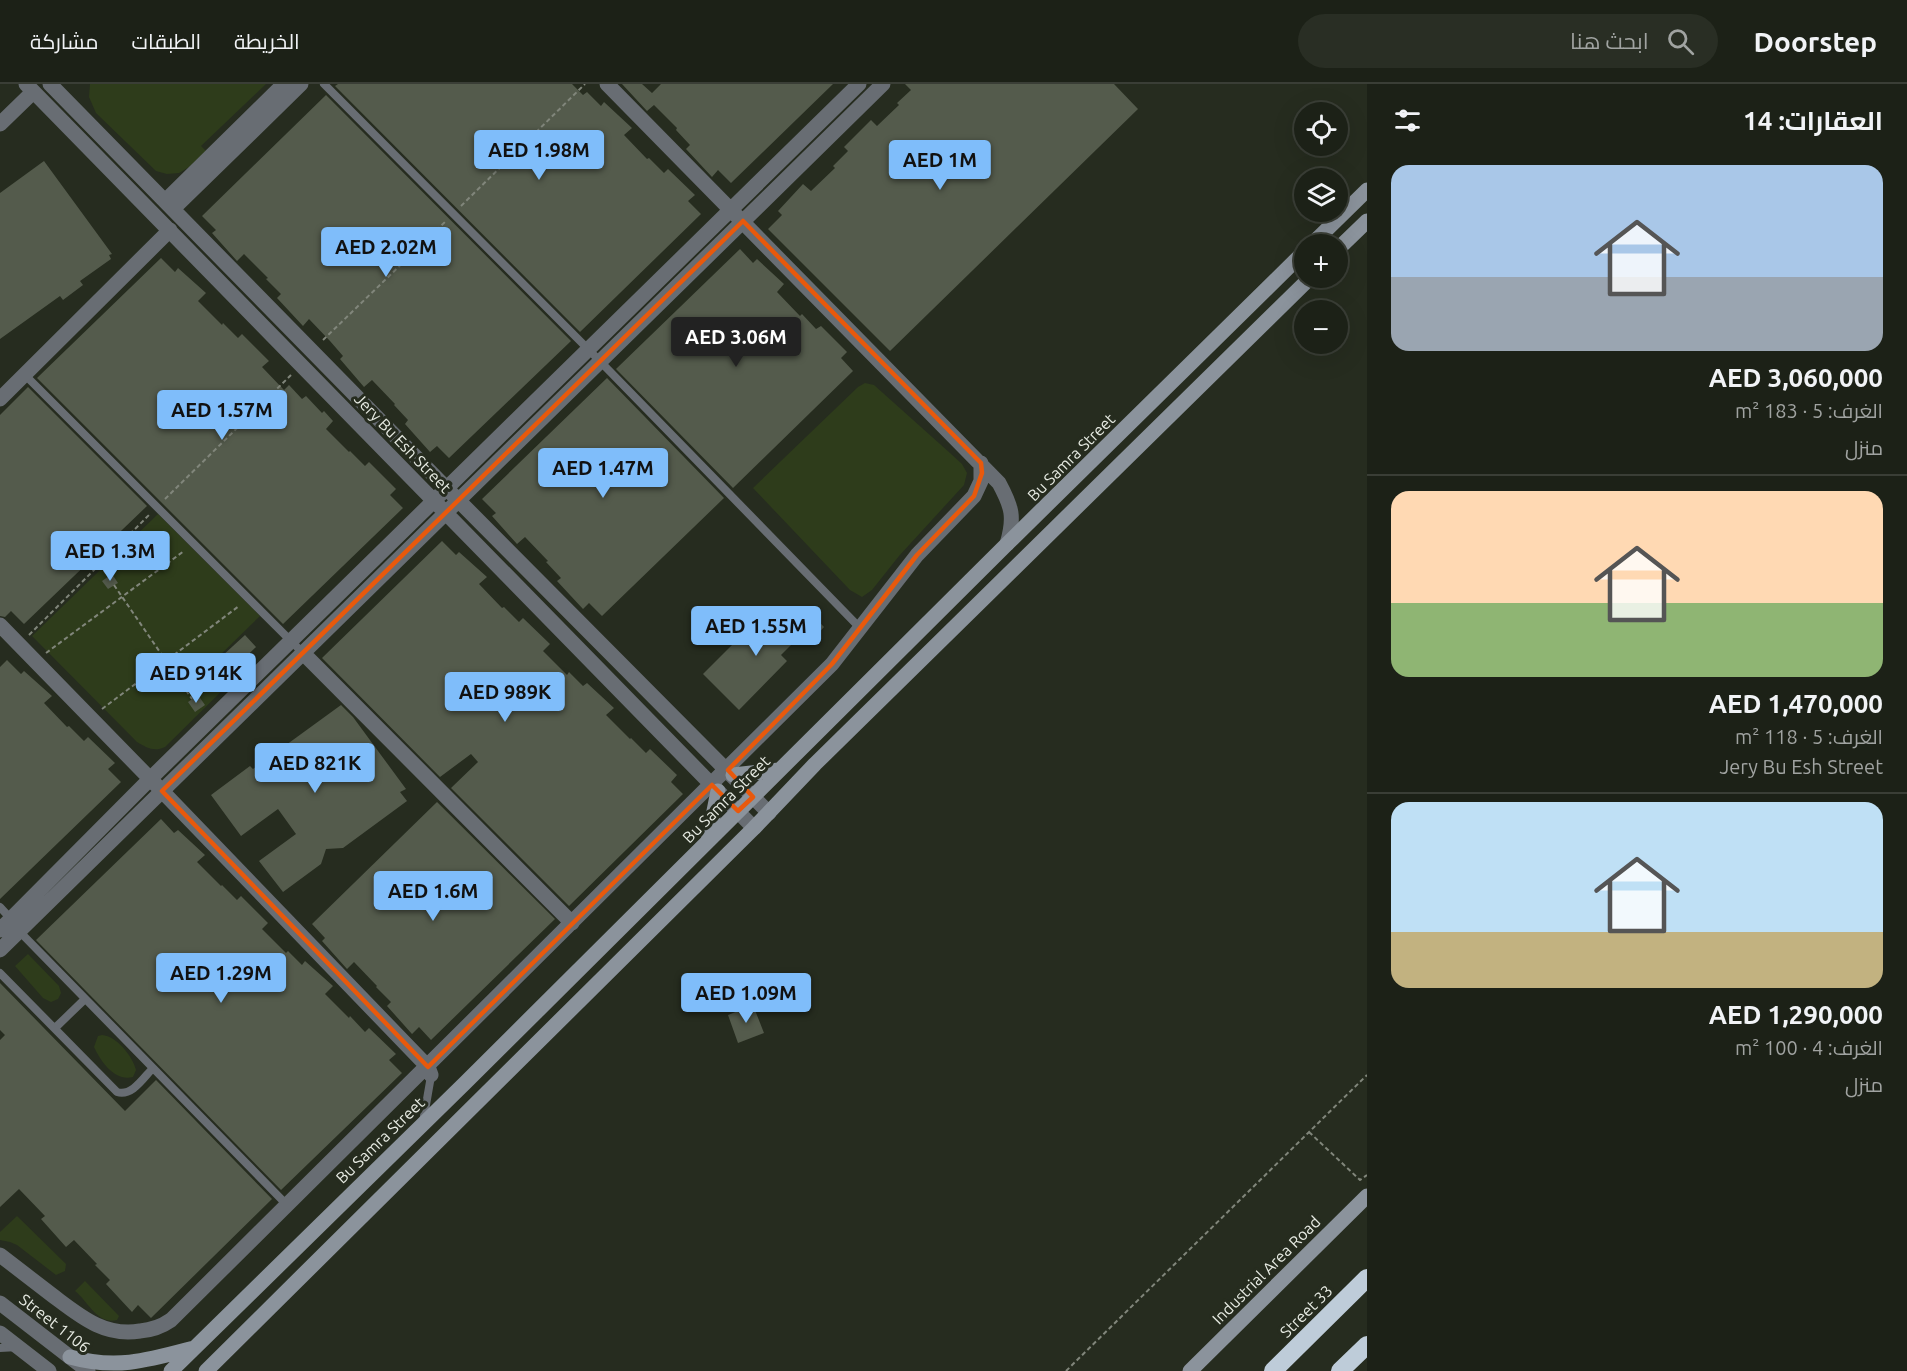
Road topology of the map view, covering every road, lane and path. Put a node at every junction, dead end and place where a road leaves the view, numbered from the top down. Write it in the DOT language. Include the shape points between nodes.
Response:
graph roads {
  1 [pos="284,84"];
  2 [pos="302,84"];
  3 [pos="324,84"];
  4 [pos="585,84"];
  5 [pos="607,84"];
  6 [pos="859,84"];
  7 [pos="880,85"];
  8 [pos="57,87"];
  9 [pos="29,88"];
  10 [pos="0,124"];
  11 [pos="1367,190"];
  12 [pos="169,205"];
  13 [pos="453,213"];
  14 [pos="737,216"];
  15 [pos="1367,221"];
  16 [pos="170,230"];
  17 [pos="1322,234"];
  18 [pos="1348,239"];
  19 [pos="1294,262"];
  20 [pos="1300,288"];
  21 [pos="312,350"];
  22 [pos="589,350"];
  23 [pos="601,362"];
  24 [pos="302,365"];
  25 [pos="24,374"];
  26 [pos="0,399"];
  27 [pos="981,463"];
  28 [pos="453,494"];
  29 [pos="156,507"];
  30 [pos="440,507"];
  31 [pos="194,544"];
  32 [pos="1007,544"];
  33 [pos="99,564"];
  34 [pos="108,576"];
  35 [pos="114,585"];
  36 [pos="122,597"];
  37 [pos="248,598"];
  38 [pos="0,625"];
  39 [pos="861,629"];
  40 [pos="291,641"];
  41 [pos="19,645"];
  42 [pos="303,653"];
  43 [pos="35,661"];
  44 [pos="166,661"];
  45 [pos="192,699"];
  46 [pos="91,718"];
  47 [pos="779,770"];
  48 [pos="730,773"];
  49 [pos="150,779"];
  50 [pos="715,788"];
  51 [pos="162,791"];
  52 [pos="753,797"];
  53 [pos="738,811"];
  54 [pos="769,813"];
  55 [pos="754,828"];
  56 [pos="708,842"];
  57 [pos="0,907"];
  58 [pos="572,923"];
  59 [pos="15,925"];
  60 [pos="0,930"];
  61 [pos="0,950"];
  62 [pos="0,972"];
  63 [pos="85,999"];
  64 [pos="55,1028"];
  65 [pos="153,1068"];
  66 [pos="429,1071"];
  67 [pos="1367,1075"];
  68 [pos="423,1124"];
  69 [pos="1309,1131"];
  70 [pos="1367,1175"];
  71 [pos="1367,1196"];
  72 [pos="287,1204"];
  73 [pos="0,1255"];
  74 [pos="1367,1278"];
  75 [pos="0,1302"];
  76 [pos="0,1333"];
  77 [pos="1367,1344"];
  78 [pos="18,1347"];
  79 [pos="0,1348"];
  80 [pos="194,1348"];
  81 [pos="70,1357"];
  82 [pos="49,1371"];
  83 [pos="87,1371"];
  84 [pos="171,1371"];
  85 [pos="206,1371"];
  86 [pos="1066,1371"];
  87 [pos="1190,1371"];
  88 [pos="1273,1371"];
  89 [pos="1340,1371"];
  1 -- 12 [label="street"];
  2 -- 12 [label="street"];
  3 -- 13 [label="lane"];
  4 -- 13 [label="path"];
  5 -- 14 [label="street"];
  6 -- 14 [label="street"];
  7 -- 14 [label="street"];
  8 -- 12 [label="street, Jery Bu Esh Street"];
  9 -- 10 [label="street"];
  9 -- 16 [label="street, Jery Bu Esh Street"];
  11 -- 17 [label="street"];
  12 -- 21 [label="street, Jery Bu Esh Street"];
  13 -- 21 [label="path"];
  13 -- 22 [label="lane"];
  14 -- 22 [label="street"];
  14 -- 23 [label="street"];
  14 -- 27 [label="street"];
  15 -- 18 [label="street"];
  16 -- 24 [label="street, Jery Bu Esh Street"];
  16 -- 25 [label="street"];
  19 -- 32 [label="street, Bu Samra Street"];
  20 -- 54 [label="street"];
  21 -- 28 [label="street, Jery Bu Esh Street"];
  22 -- 23 [label="lane"];
  22 -- 28 [label="street"];
  23 -- 28 [label="street"];
  23 -- 39 [label="lane"];
  24 -- 29 [label="path"];
  24 -- 30 [label="street, Jery Bu Esh Street"];
  25 -- 26 [label="street"];
  25 -- 29 [label="lane"];
  27 -- 32 [label="street" via="1009,501 1012,522"];
  27 -- 39 [label="street" via="981,481 974,496 917,555"];
  28 -- 30 [label="street"];
  28 -- 48 [label="street, Jery Bu Esh Street"];
  29 -- 31 [label="lane"];
  29 -- 33 [label="path"];
  30 -- 40 [label="street"];
  30 -- 42 [label="street"];
  30 -- 50 [label="street, Jery Bu Esh Street"];
  31 -- 36 [label="path"];
  31 -- 37 [label="lane"];
  32 -- 47 [label="street, Bu Samra Street"];
  33 -- 34 [label="path"];
  33 -- 41 [label="path"];
  35 -- 36 [label="path"];
  36 -- 43 [label="path"];
  36 -- 44 [label="path"];
  37 -- 40 [label="lane"];
  37 -- 44 [label="path"];
  38 -- 41 [label="street"];
  39 -- 48 [label="street"];
  40 -- 42 [label="lane"];
  40 -- 49 [label="street"];
  41 -- 43 [label="street"];
  42 -- 51 [label="street"];
  42 -- 58 [label="street"];
  43 -- 46 [label="street"];
  44 -- 45 [label="path"];
  44 -- 46 [label="path"];
  46 -- 49 [label="street"];
  47 -- 48 [label="street"];
  47 -- 52 [label="street, Bu Samra Street"];
  48 -- 50 [label="street"];
  48 -- 52 [label="street, Jery Bu Esh Street"];
  49 -- 51 [label="street"];
  49 -- 59 [label="street"];
  50 -- 53 [label="street, Jery Bu Esh Street"];
  50 -- 56 [label="street"];
  50 -- 58 [label="street"];
  51 -- 59 [label="street"];
  51 -- 66 [label="street"];
  52 -- 53 [label="street, Bu Samra Street"];
  52 -- 54 [label="street, Jery Bu Esh Street"];
  53 -- 55 [label="street, Jery Bu Esh Street"];
  53 -- 56 [label="street, Bu Samra Street"];
  54 -- 55 [label="street"];
  55 -- 85 [label="street"];
  56 -- 68 [label="street, Bu Samra Street"];
  57 -- 59 [label="lane"];
  58 -- 66 [label="street"];
  59 -- 60 [label="street"];
  59 -- 61 [label="street"];
  59 -- 63 [label="lane"];
  62 -- 64 [label="lane"];
  63 -- 64 [label="lane"];
  63 -- 65 [label="lane"];
  64 -- 65 [label="lane" via="117,1092 128,1092"];
  65 -- 72 [label="lane"];
  66 -- 68 [label="lane"];
  66 -- 72 [label="street"];
  67 -- 69 [label="path"];
  68 -- 80 [label="street, Bu Samra Street"];
  69 -- 70 [label="path" via="1360,1180"];
  69 -- 86 [label="path"];
  71 -- 87 [label="street, Industrial Area Road"];
  72 -- 73 [label="street" via="171,1320 153,1329 126,1333 95,1325"];
  74 -- 88 [label="highway, Street 33"];
  75 -- 81 [label="street, Street 1106"];
  76 -- 78 [label="street"];
  77 -- 89 [label="highway"];
  78 -- 79 [label="lane"];
  78 -- 82 [label="street"];
  80 -- 81 [label="street" via="130,1363 92,1363"];
  80 -- 84 [label="street, Bu Samra Street"];
  81 -- 83 [label="street, Street 1106"];
}
